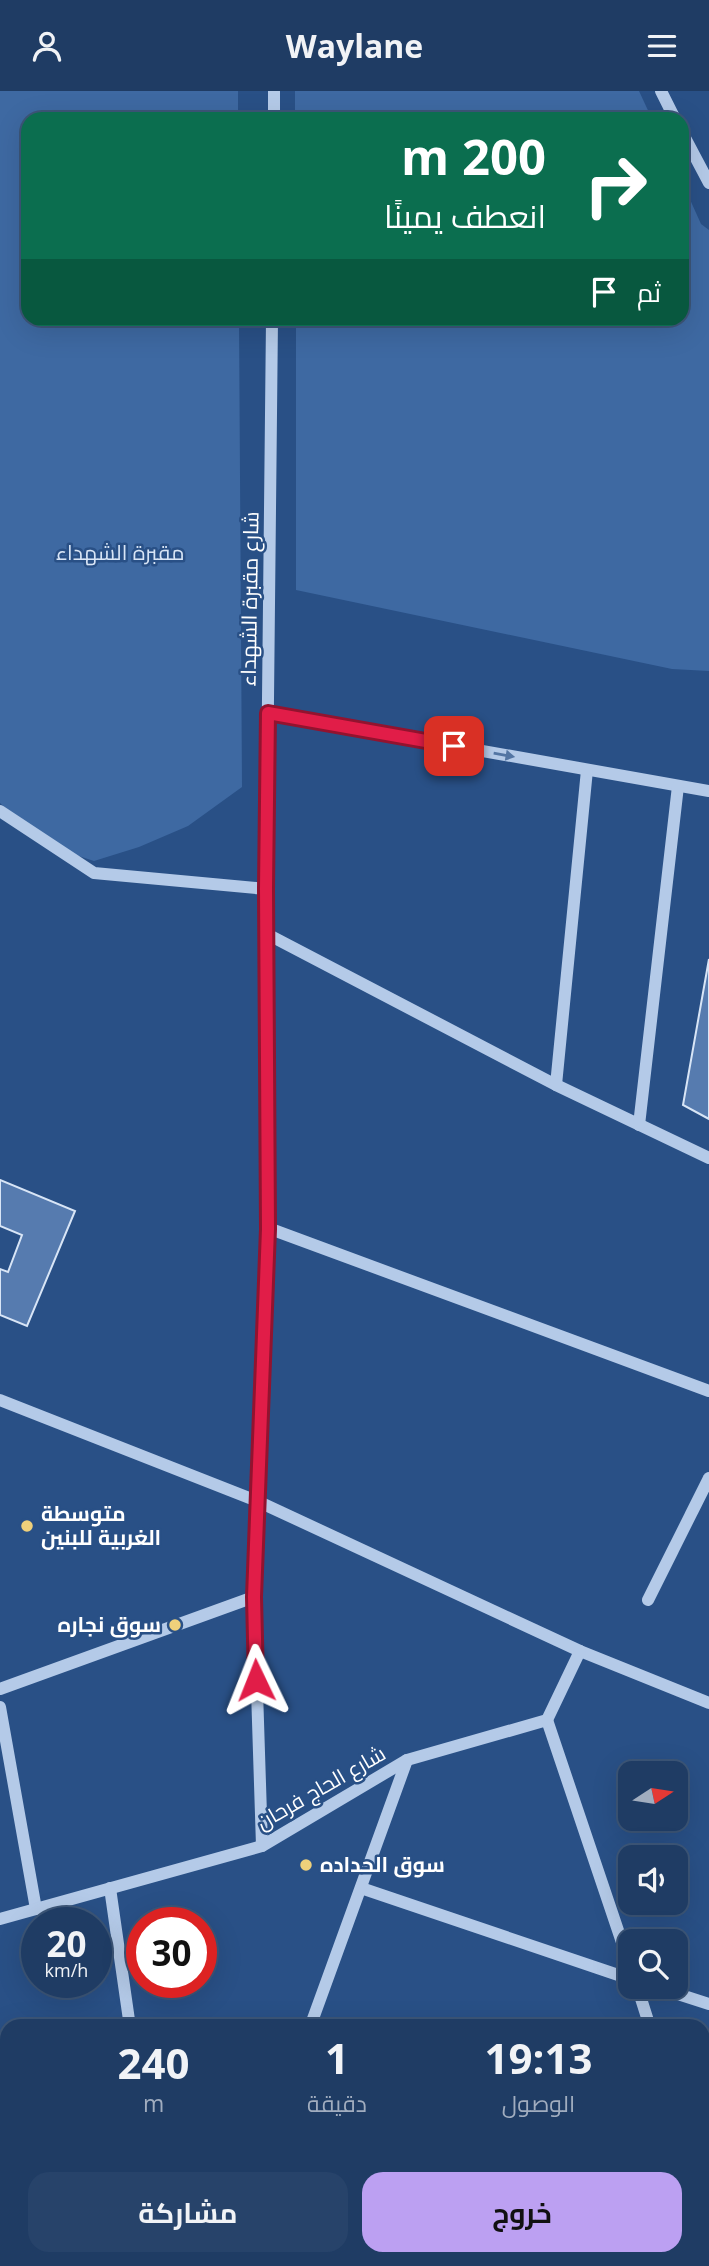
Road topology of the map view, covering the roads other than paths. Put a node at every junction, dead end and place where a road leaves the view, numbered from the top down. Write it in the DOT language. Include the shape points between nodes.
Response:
graph roads {
  1 [pos="274,91"];
  2 [pos="661,91"];
  3 [pos="274,112"];
  4 [pos="672,112"];
  5 [pos="689,145"];
  6 [pos="709,183"];
  7 [pos="272,326"];
  8 [pos="268,713"];
  9 [pos="587,770"];
  10 [pos="678,786"];
  11 [pos="709,791"];
  12 [pos="0,811"];
  13 [pos="266,889"];
  14 [pos="267,934"];
  15 [pos="556,1085"];
  16 [pos="639,1125"];
  17 [pos="709,1159"];
  18 [pos="268,1229"];
  19 [pos="709,1391"];
  20 [pos="0,1399"];
  21 [pos="709,1478"];
  22 [pos="257,1501"];
  23 [pos="254,1597"];
  24 [pos="648,1600"];
  25 [pos="580,1651"];
  26 [pos="0,1689"];
  27 [pos="709,1703"];
  28 [pos="0,1707"];
  29 [pos="547,1720"];
  30 [pos="407,1760"];
  31 [pos="262,1846"];
  32 [pos="110,1888"];
  33 [pos="360,1888"];
  34 [pos="36,1907"];
  35 [pos="43,1907"];
  36 [pos="21,1913"];
  37 [pos="0,1919"];
  38 [pos="618,1930"];
  39 [pos="618,1975"];
  40 [pos="688,1997"];
  41 [pos="641,1999"];
  42 [pos="709,2004"];
  43 [pos="129,2019"];
  44 [pos="313,2019"];
  45 [pos="647,2019"];
  1 -- 3 [label="street"];
  2 -- 4 [label="street"];
  5 -- 6 [label="street"];
  7 -- 8 [label="street, شارع مقبرة الشهداء"];
  8 -- 9 [label="street, one-way"];
  8 -- 13 [label="street, شارع مقبرة الشهداء"];
  9 -- 10 [label="street"];
  9 -- 15 [label="street"];
  10 -- 11 [label="street"];
  10 -- 16 [label="street"];
  12 -- 13 [label="street" via="94,873"];
  13 -- 14 [label="street, شارع مقبرة الشهداء"];
  14 -- 15 [label="street"];
  14 -- 18 [label="street, شارع مقبرة الشهداء"];
  15 -- 16 [label="street"];
  16 -- 17 [label="street"];
  18 -- 19 [label="street"];
  18 -- 22 [label="street, شارع مقبرة الشهداء"];
  20 -- 22 [label="street"];
  21 -- 24 [label="street"];
  22 -- 23 [label="street, شارع مقبرة الشهداء"];
  22 -- 25 [label="street"];
  23 -- 26 [label="street"];
  23 -- 31 [label="street, شارع مقبرة الشهداء"];
  25 -- 27 [label="street"];
  25 -- 29 [label="street"];
  28 -- 34 [label="street"];
  29 -- 30 [label="street, شارع الحاج فرحان"];
  29 -- 38 [label="street"];
  30 -- 31 [label="street, شارع الحاج فرحان"];
  30 -- 33 [label="street"];
  31 -- 32 [label="street, شارع الحاج فرحان"];
  32 -- 35 [label="street, شارع الحاج فرحان"];
  32 -- 43 [label="street"];
  33 -- 39 [label="street"];
  33 -- 44 [label="street"];
  36 -- 37 [label="street, شارع الحاج فرحان"];
  40 -- 42 [label="street"];
  41 -- 45 [label="street"];
}
